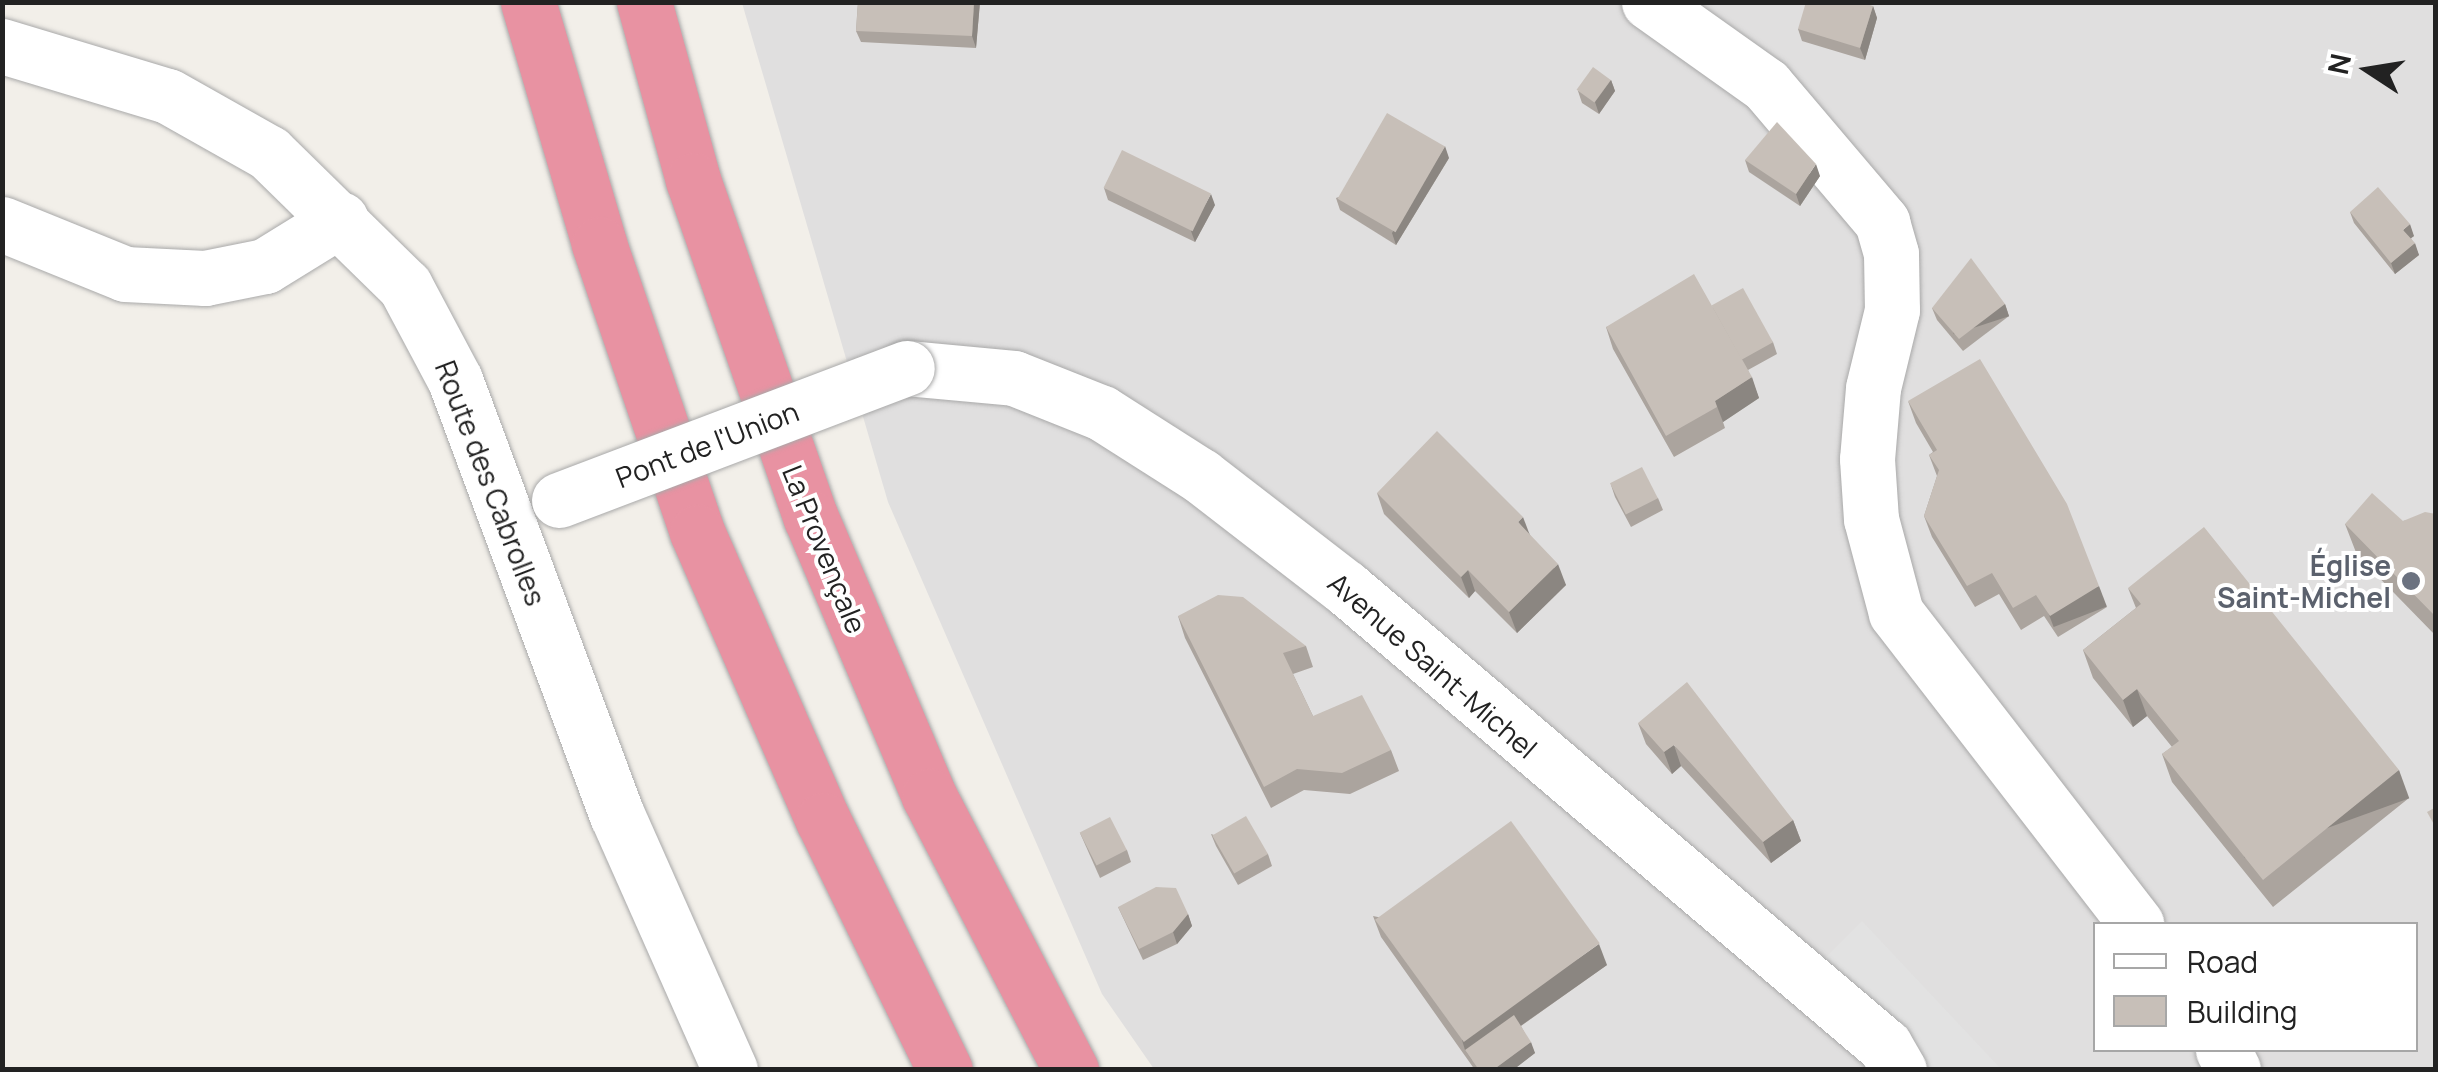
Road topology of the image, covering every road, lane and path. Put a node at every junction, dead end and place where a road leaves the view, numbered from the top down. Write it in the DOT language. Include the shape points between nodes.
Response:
graph roads {
  1 [pos="528,2"];
  2 [pos="644,2"];
  3 [pos="1649,2"];
  4 [pos="2,46"];
  5 [pos="341,219"];
  6 [pos="2,224"];
  7 [pos="907,368"];
  8 [pos="508,522"];
  9 [pos="2134,922"];
  10 [pos="730,1070"];
  11 [pos="944,1070"];
  12 [pos="1070,1070"];
  13 [pos="1899,1070"];
  1 -- 11 [label="highway" via="598,244 697,532 823,820"];
  2 -- 12 [label="highway, La Provençale" via="693,180 811,518 929,796"];
  3 -- 9 [label="street" via="1766,85 1882,222 1891,254 1892,310 1873,388 1867,459 1870,519 1896,612"];
  4 -- 5 [label="street, Route des Cabrolles" via="168,96 269,153"];
  5 -- 6 [label="street" via="265,266 205,278 125,274"];
  5 -- 8 [label="street, Route des Cabrolles" via="405,286 456,380"];
  7 -- 8 [label="street, Pont de l'Union, bridge"];
  7 -- 13 [label="street, Avenue Saint-Michel" via="1014,378 1102,413 1201,476 1346,588 1884,1046"];
  8 -- 10 [label="street, Route des Cabrolles" via="617,815"];
}
